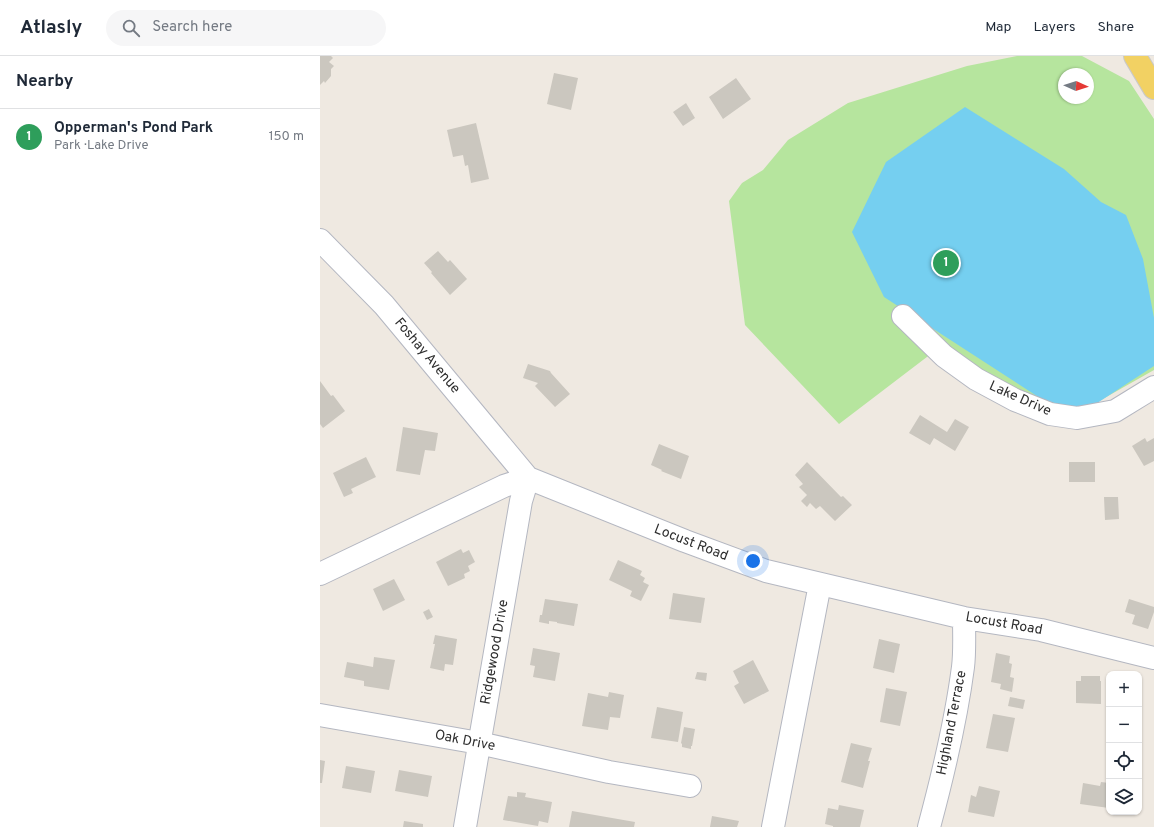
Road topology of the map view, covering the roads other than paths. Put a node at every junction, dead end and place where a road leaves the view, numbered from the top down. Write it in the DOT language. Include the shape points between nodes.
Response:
graph roads {
  1 [pos="1135,56"];
  2 [pos="1154,88"];
  3 [pos="320,240"];
  4 [pos="903,316"];
  5 [pos="1154,387"];
  6 [pos="528,478"];
  7 [pos="320,574"];
  8 [pos="820,584"];
  9 [pos="964,618"];
  10 [pos="1154,658"];
  11 [pos="320,715"];
  12 [pos="479,744"];
  13 [pos="690,786"];
  14 [pos="465,827"];
  15 [pos="773,827"];
  16 [pos="929,827"];
  1 -- 2 [label="main road"];
  3 -- 6 [label="street, Foshay Avenue" via="384,305"];
  4 -- 5 [label="street, Lake Drive" via="944,356 976,379 1015,400 1050,414 1077,418 1115,411"];
  6 -- 7 [label="street" via="504,486"];
  6 -- 8 [label="street, Locust Road" via="745,564"];
  6 -- 12 [label="street, Ridgewood Drive" via="521,501"];
  8 -- 9 [label="street, Locust Road"];
  8 -- 15 [label="street"];
  9 -- 10 [label="street, Locust Road" via="1041,630"];
  9 -- 16 [label="street, Highland Terrace" via="963,666 949,742"];
  11 -- 12 [label="street, Oak Drive"];
  12 -- 13 [label="street, Oak Drive" via="609,772"];
  12 -- 14 [label="street, Ridgewood Drive"];
}
